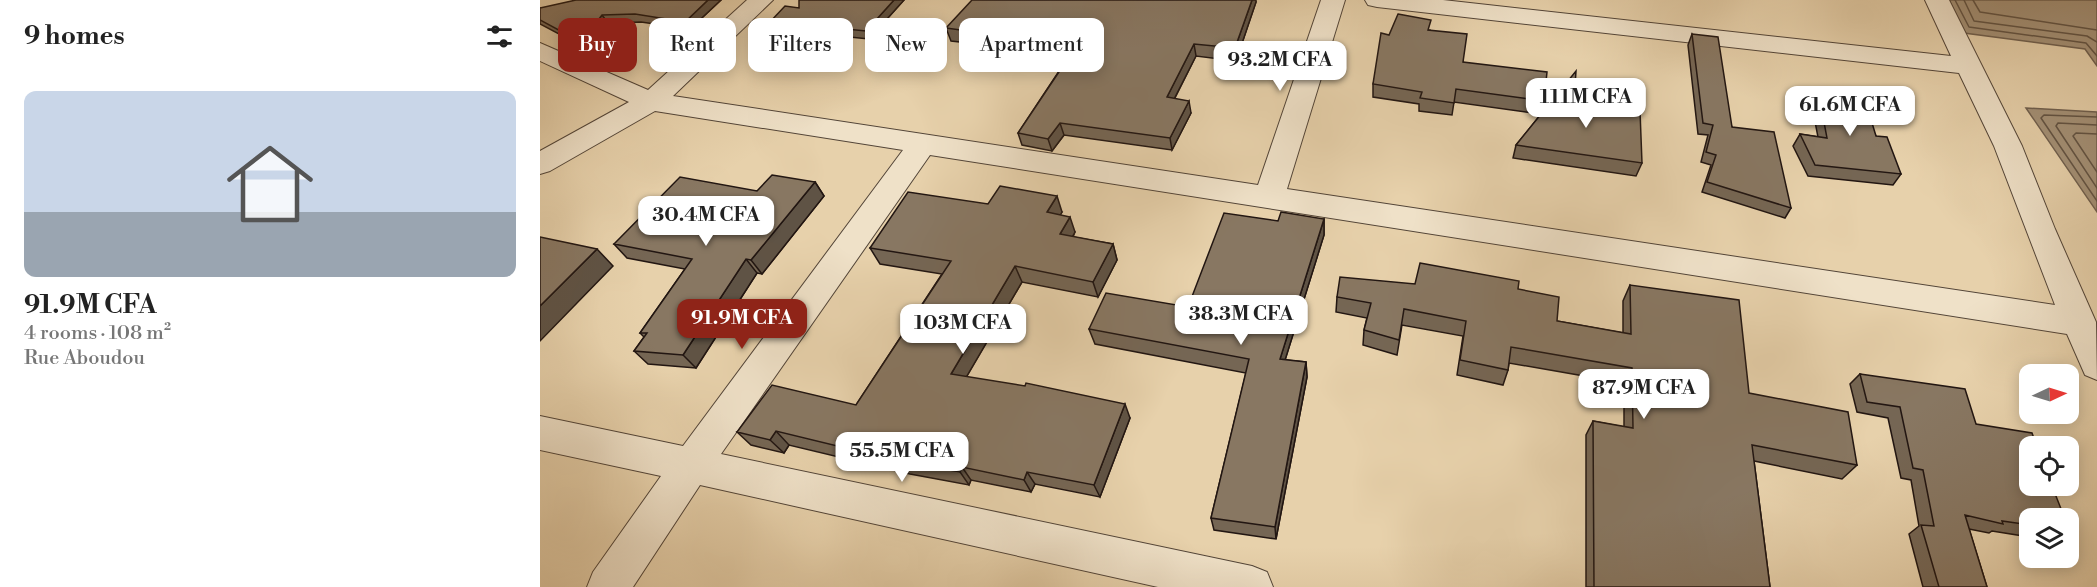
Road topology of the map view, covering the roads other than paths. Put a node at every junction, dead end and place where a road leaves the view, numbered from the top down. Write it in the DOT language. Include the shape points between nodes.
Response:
graph roads {
  1 [pos="761,0"];
  2 [pos="1333,0"];
  3 [pos="1377,0"];
  4 [pos="1937,0"];
  5 [pos="540,51"];
  6 [pos="1969,66"];
  7 [pos="651,102"];
  8 [pos="922,145"];
  9 [pos="540,164"];
  10 [pos="1269,198"];
  11 [pos="2079,322"];
  12 [pos="2097,365"];
  13 [pos="540,433"];
  14 [pos="690,467"];
  15 [pos="608,587"];
  16 [pos="1252,587"];
  1 -- 7 [label="street"];
  2 -- 10 [label="street"];
  3 -- 6 [label="street"];
  4 -- 6 [label="street"];
  5 -- 7 [label="street"];
  6 -- 11 [label="street" via="2008,146"];
  7 -- 8 [label="street"];
  7 -- 9 [label="street"];
  8 -- 10 [label="street"];
  8 -- 14 [label="street"];
  10 -- 11 [label="street"];
  11 -- 12 [label="street"];
  13 -- 14 [label="street"];
  14 -- 15 [label="street"];
  14 -- 16 [label="street"];
}
